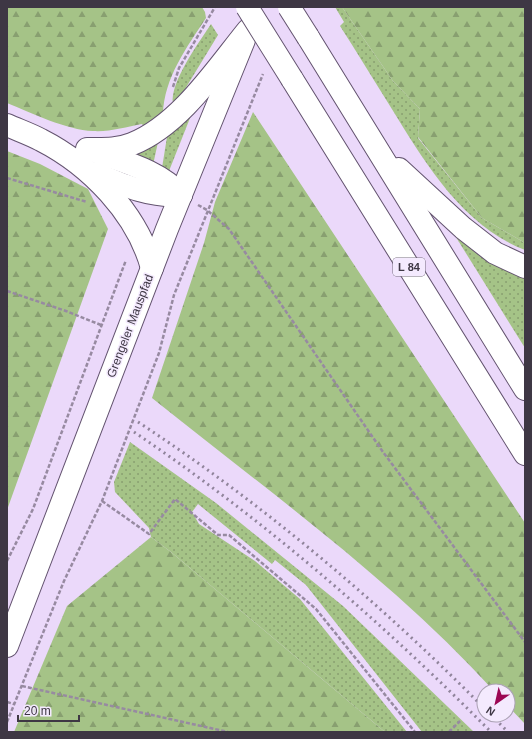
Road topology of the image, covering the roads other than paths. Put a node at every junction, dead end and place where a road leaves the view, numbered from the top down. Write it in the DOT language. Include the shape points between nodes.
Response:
graph roads {
  1 [pos="248,7"];
  2 [pos="257,7"];
  3 [pos="290,7"];
  4 [pos="248,30"];
  5 [pos="7,125"];
  6 [pos="378,150"];
  7 [pos="85,158"];
  8 [pos="180,195"];
  9 [pos="525,267"];
  10 [pos="152,268"];
  11 [pos="525,389"];
  12 [pos="525,454"];
  13 [pos="7,646"];
  1 -- 12 [label="main road, L 84, bridge"];
  2 -- 4 [label="main road, Grengeler Mauspfad"];
  3 -- 6 [label="main road, L 84, bridge"];
  4 -- 7 [label="main road" via="186,103 154,132 144,139"];
  4 -- 8 [label="main road, Grengeler Mauspfad"];
  5 -- 7 [label="main road"];
  6 -- 9 [label="main road, L 84" via="463,228 495,253"];
  6 -- 11 [label="main road, L 84"];
  7 -- 8 [label="main road" via="138,191 158,195"];
  7 -- 10 [label="main road" via="144,243"];
  8 -- 10 [label="main road, Grengeler Mauspfad"];
  10 -- 13 [label="main road, Grengeler Mauspfad"];
}
